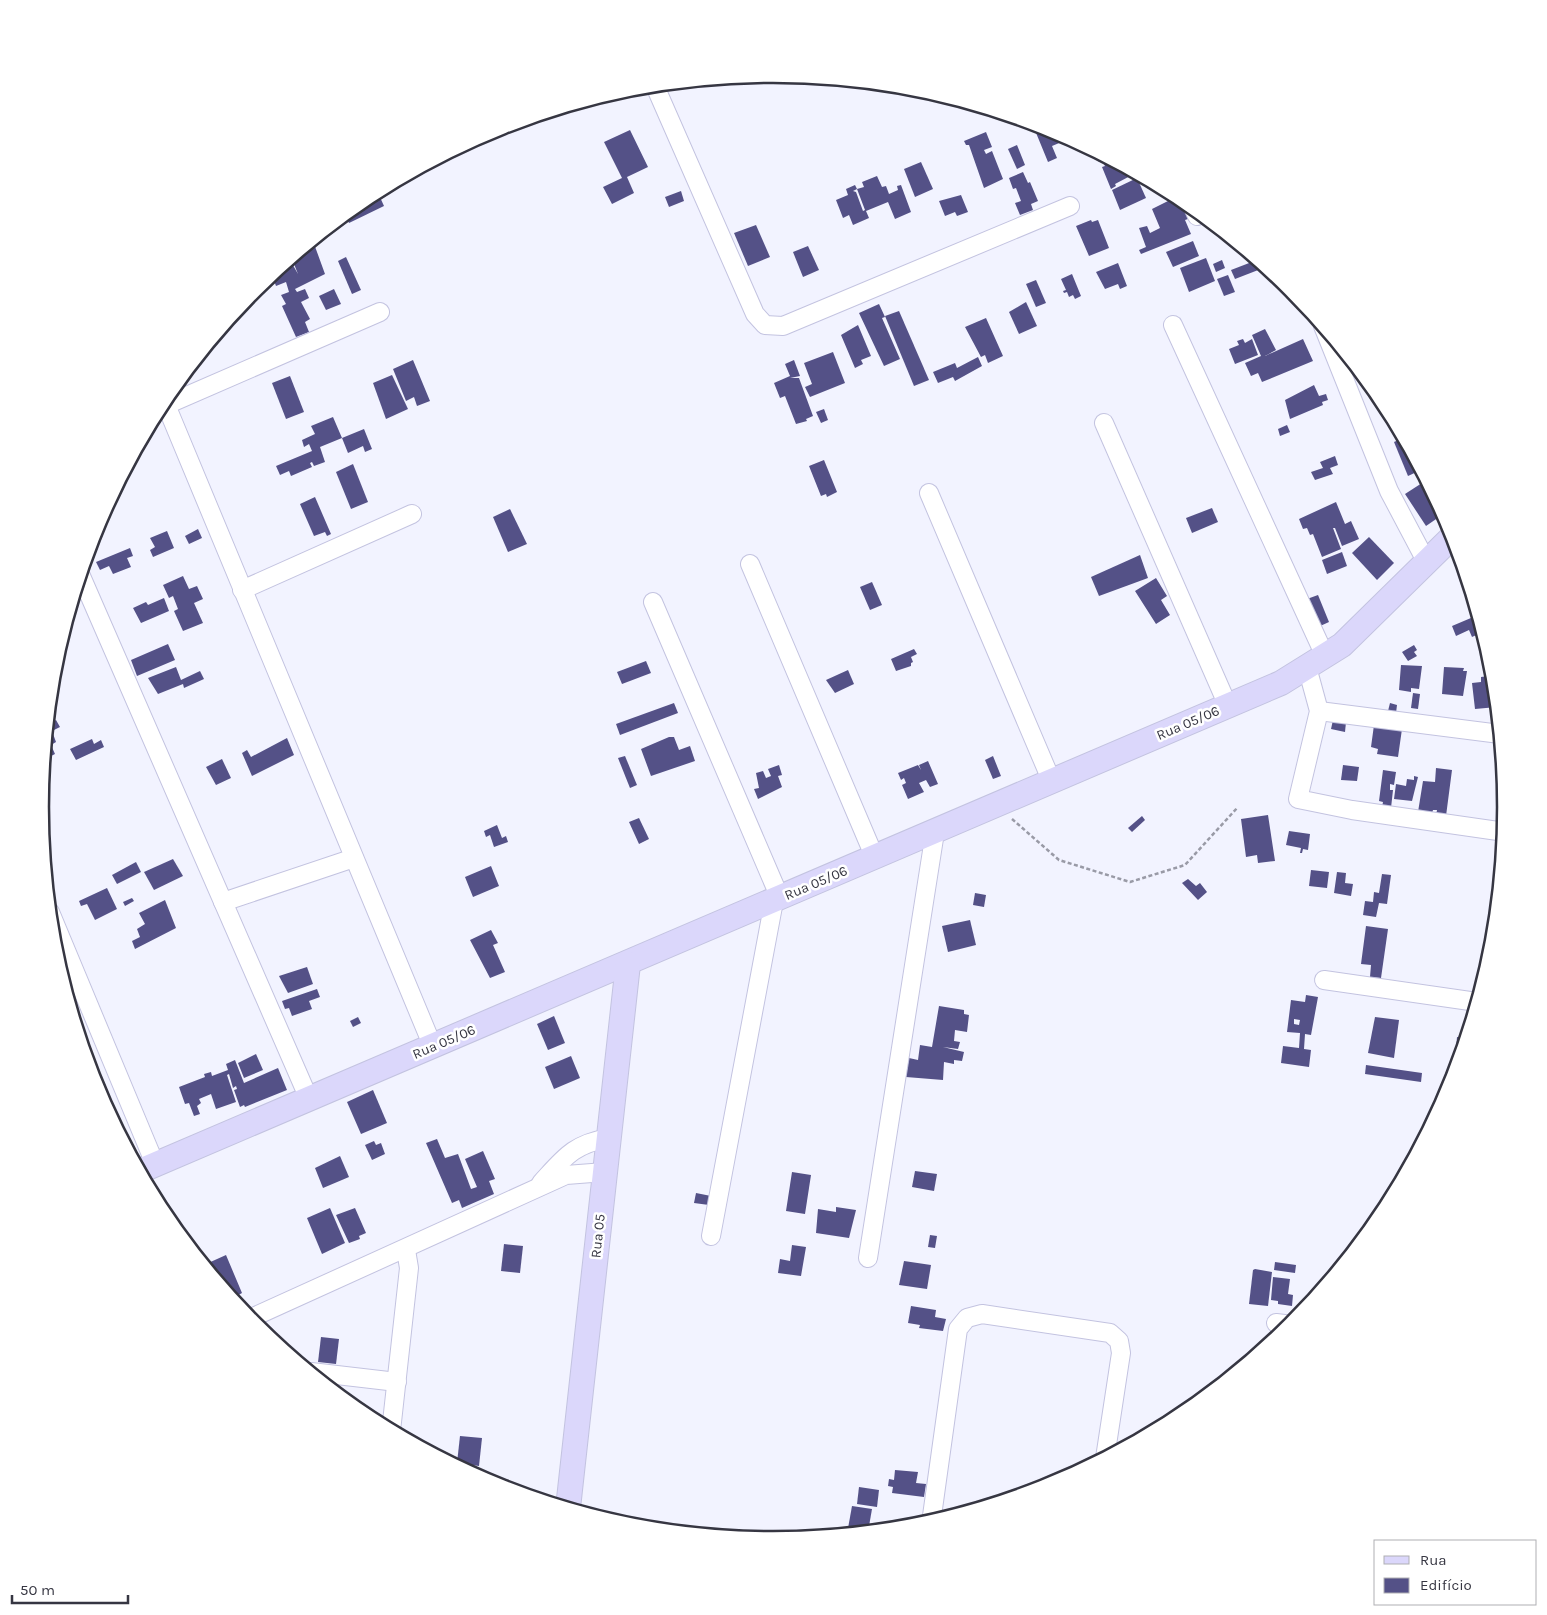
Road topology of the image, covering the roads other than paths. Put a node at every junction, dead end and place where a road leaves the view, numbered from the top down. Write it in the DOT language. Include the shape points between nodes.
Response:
graph roads {
  1 [pos="657,93"];
  2 [pos="1070,206"];
  3 [pos="380,312"];
  4 [pos="1173,325"];
  5 [pos="1331,345"];
  6 [pos="176,398"];
  7 [pos="168,410"];
  8 [pos="1104,423"];
  9 [pos="929,493"];
  10 [pos="412,514"];
  11 [pos="1447,541"];
  12 [pos="1426,561"];
  13 [pos="750,564"];
  14 [pos="84,584"];
  15 [pos="242,590"];
  16 [pos="653,602"];
  17 [pos="1316,662"];
  18 [pos="1228,706"];
  19 [pos="1319,711"];
  20 [pos="1494,733"];
  21 [pos="1052,782"];
  22 [pos="1498,831"];
  23 [pos="935,832"];
  24 [pos="354,858"];
  25 [pos="875,858"];
  26 [pos="777,900"];
  27 [pos="223,902"];
  28 [pos="63,950"];
  29 [pos="628,964"];
  30 [pos="1324,980"];
  31 [pos="1472,1001"];
  32 [pos="433,1047"];
  33 [pos="309,1099"];
  34 [pos="609,1138"];
  35 [pos="148,1168"];
  36 [pos="605,1172"];
  37 [pos="537,1188"];
  38 [pos="711,1236"];
  39 [pos="406,1250"];
  40 [pos="868,1258"];
  41 [pos="258,1316"];
  42 [pos="322,1373"];
  43 [pos="397,1382"];
  44 [pos="392,1423"];
  45 [pos="1106,1451"];
  46 [pos="569,1503"];
  47 [pos="931,1514"];
  1 -- 2 [label="street" via="755,314 765,325 784,326"];
  3 -- 6 [label="street"];
  4 -- 17 [label="street"];
  5 -- 12 [label="street" via="1390,492"];
  7 -- 15 [label="street"];
  8 -- 18 [label="street"];
  9 -- 21 [label="street"];
  10 -- 15 [label="street"];
  11 -- 12 [label="street, Rua 05/06"];
  12 -- 17 [label="street, Rua 05/06" via="1342,645"];
  13 -- 25 [label="street"];
  14 -- 27 [label="street"];
  15 -- 24 [label="street"];
  16 -- 26 [label="street"];
  17 -- 18 [label="street, Rua 05/06" via="1281,683"];
  17 -- 19 [label="street"];
  18 -- 21 [label="street, Rua 05/06"];
  19 -- 20 [label="street"];
  19 -- 22 [label="street" via="1298,799"];
  21 -- 23 [label="street, Rua 05/06"];
  23 -- 25 [label="street, Rua 05/06"];
  23 -- 40 [label="street"];
  24 -- 27 [label="street"];
  24 -- 32 [label="street"];
  25 -- 26 [label="street, Rua 05/06"];
  26 -- 29 [label="street, Rua 05/06"];
  26 -- 38 [label="street"];
  27 -- 33 [label="street"];
  28 -- 35 [label="street"];
  29 -- 32 [label="street, Rua 05/06"];
  29 -- 34 [label="street, Rua 05"];
  30 -- 31 [label="street"];
  32 -- 33 [label="street, Rua 05/06"];
  33 -- 35 [label="street, Rua 05/06"];
  34 -- 36 [label="street, Rua 05"];
  34 -- 37 [label="street" via="592,1141 568,1153"];
  36 -- 37 [label="street" via="566,1175"];
  36 -- 46 [label="street, Rua 05"];
  37 -- 39 [label="street"];
  39 -- 41 [label="street"];
  39 -- 43 [label="street" via="409,1268"];
  42 -- 43 [label="street"];
  43 -- 44 [label="street"];
  45 -- 47 [label="street" via="1121,1353 1119,1341 1110,1333 982,1314 967,1318 958,1329"];
}
